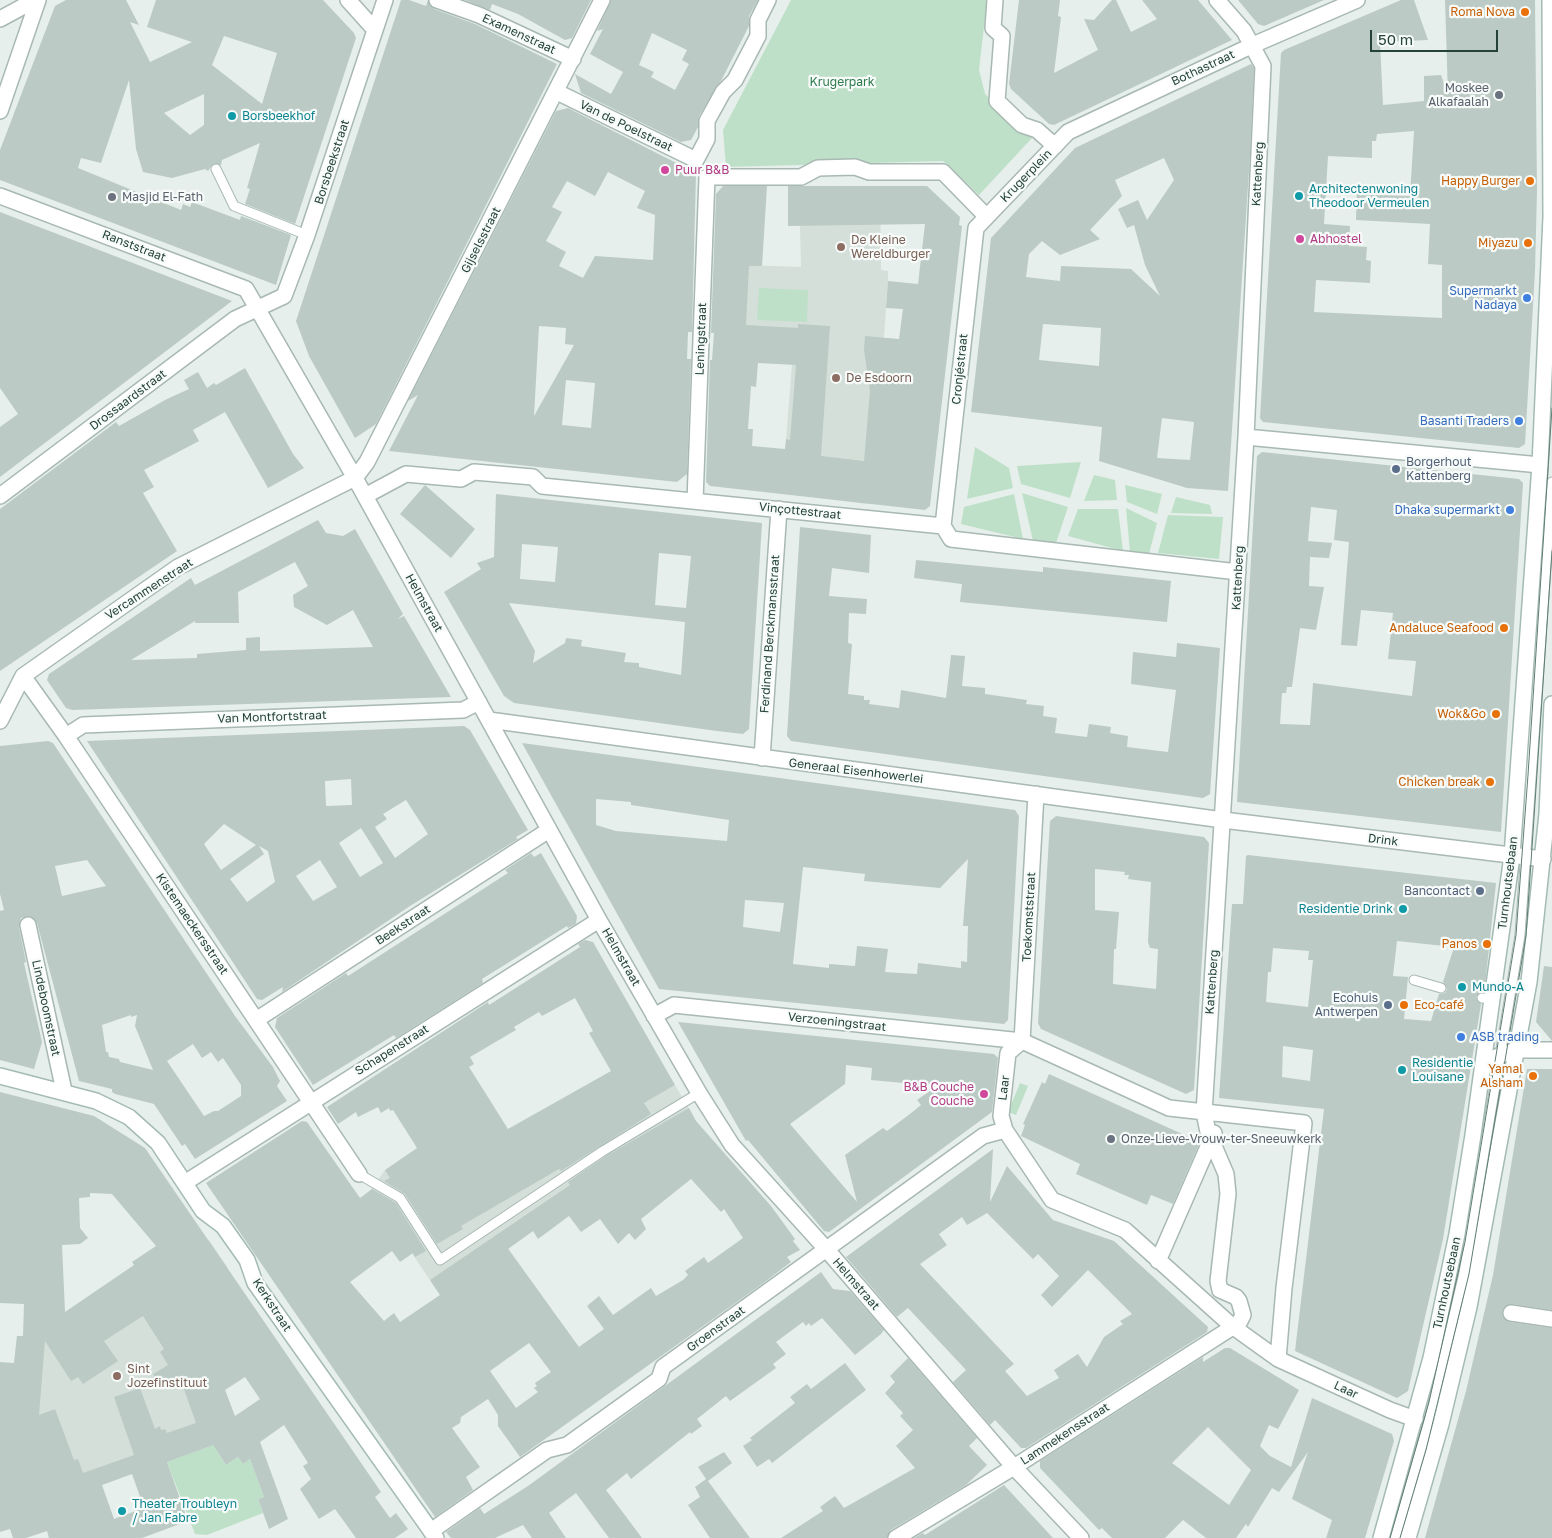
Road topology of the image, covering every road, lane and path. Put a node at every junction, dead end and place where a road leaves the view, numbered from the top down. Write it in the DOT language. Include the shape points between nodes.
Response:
graph roads {
  1 [pos="36,0"];
  2 [pos="348,0"];
  3 [pos="385,0"];
  4 [pos="437,0"];
  5 [pos="602,0"];
  6 [pos="768,0"];
  7 [pos="996,0"];
  8 [pos="1218,0"];
  9 [pos="1357,0"];
  10 [pos="1550,0"];
  11 [pos="0,19"];
  12 [pos="375,30"];
  13 [pos="1253,45"];
  14 [pos="573,59"];
  15 [pos="557,92"];
  16 [pos="0,111"];
  17 [pos="1055,146"];
  18 [pos="216,168"];
  19 [pos="0,196"];
  20 [pos="986,216"];
  21 [pos="1551,217"];
  22 [pos="308,235"];
  23 [pos="258,308"];
  24 [pos="1246,436"];
  25 [pos="1540,465"];
  26 [pos="355,478"];
  27 [pos="1552,482"];
  28 [pos="0,496"];
  29 [pos="365,496"];
  30 [pos="695,501"];
  31 [pos="779,509"];
  32 [pos="943,526"];
  33 [pos="1238,572"];
  34 [pos="23,676"];
  35 [pos="479,702"];
  36 [pos="1552,704"];
  37 [pos="1552,717"];
  38 [pos="490,720"];
  39 [pos="0,721"];
  40 [pos="66,736"];
  41 [pos="762,758"];
  42 [pos="1036,794"];
  43 [pos="1223,820"];
  44 [pos="549,830"];
  45 [pos="1519,856"];
  46 [pos="1542,859"];
  47 [pos="599,920"];
  48 [pos="28,925"];
  49 [pos="1414,980"];
  50 [pos="1441,988"];
  51 [pos="654,1016"];
  52 [pos="256,1020"];
  53 [pos="1022,1041"];
  54 [pos="1502,1048"];
  55 [pos="1516,1050"];
  56 [pos="1552,1050"];
  57 [pos="1482,1068"];
  58 [pos="0,1076"];
  59 [pos="64,1091"];
  60 [pos="699,1094"];
  61 [pos="310,1102"];
  62 [pos="1204,1113"];
  63 [pos="1222,1115"];
  64 [pos="1005,1130"];
  65 [pos="1212,1138"];
  66 [pos="359,1174"];
  67 [pos="186,1182"];
  68 [pos="827,1250"];
  69 [pos="1158,1260"];
  70 [pos="1511,1313"];
  71 [pos="1552,1319"];
  72 [pos="1232,1326"];
  73 [pos="1278,1359"];
  74 [pos="1415,1419"];
  75 [pos="1014,1467"];
  76 [pos="434,1534"];
  77 [pos="896,1538"];
  78 [pos="1080,1538"];
  79 [pos="1381,1538"];
  80 [pos="1395,1538"];
  81 [pos="1408,1538"];
  1 -- 11 [label="street"];
  1 -- 16 [label="street"];
  2 -- 12 [label="street"];
  3 -- 12 [label="street, Borsbeekstraat"];
  4 -- 14 [label="street, Examenstraat" via="479,15"];
  5 -- 14 [label="street, Gijselsstraat"];
  6 -- 15 [label="street, Van de Poelstraat" via="758,20 758,36 736,80 723,92 707,121 707,139 696,160"];
  7 -- 17 [label="street, Krugerplein" via="993,28 1002,36 997,101 1022,125 1037,130"];
  8 -- 13 [label="street, Kattenberg"];
  9 -- 13 [label="street, Bothastraat"];
  10 -- 21 [label="street, Turnhoutsebaan"];
  12 -- 22 [label="street, Borsbeekstraat"];
  13 -- 17 [label="street, Bothastraat" via="1068,132"];
  13 -- 24 [label="street, Kattenberg" via="1263,66"];
  14 -- 15 [label="street, Gijselsstraat"];
  15 -- 26 [label="street, Gijselsstraat" via="367,462"];
  17 -- 20 [label="street, Krugerplein"];
  18 -- 22 [label="lane" via="234,206"];
  19 -- 23 [label="street, Ranststraat" via="246,289"];
  20 -- 30 [label="street, Leningstraat" via="943,172 869,172 848,167 818,168 801,177 707,176"];
  20 -- 32 [label="street, Cronjéstraat" via="976,228"];
  21 -- 25 [label="street, Turnhoutsebaan"];
  22 -- 23 [label="street, Borsbeekstraat" via="284,296"];
  23 -- 26 [label="street, Helmstraat"];
  23 -- 28 [label="street, Drossaardstraat" via="235,319"];
  24 -- 25 [label="street"];
  24 -- 33 [label="street, Kattenberg"];
  25 -- 45 [label="street, Turnhoutsebaan"];
  26 -- 29 [label="street, Helmstraat"];
  26 -- 34 [label="street, Vercammenstraat" via="178,567"];
  27 -- 45 [label="lane"];
  29 -- 30 [label="street, Vinçottestraat" via="406,474 461,479 474,472 533,477 542,486"];
  29 -- 35 [label="street, Helmstraat"];
  30 -- 31 [label="street, Vinçottestraat"];
  31 -- 32 [label="street, Vinçottestraat"];
  31 -- 41 [label="street, Ferdinand Berckmansstraat"];
  32 -- 33 [label="street" via="951,539"];
  33 -- 43 [label="street, Kattenberg"];
  34 -- 39 [label="street, Vercammenstraat"];
  34 -- 40 [label="street, Kistemaeckersstraat"];
  35 -- 38 [label="street, Helmstraat"];
  35 -- 40 [label="street, Van Montfortstraat" via="463,710 83,725"];
  36 -- 37 [label="street, Turnhoutsebaan"];
  37 -- 46 [label="street, Turnhoutsebaan"];
  38 -- 41 [label="street, Generaal Eisenhowerlei"];
  38 -- 44 [label="street, Helmstraat"];
  40 -- 52 [label="street, Kistemaeckersstraat"];
  41 -- 42 [label="street, Generaal Eisenhowerlei"];
  42 -- 43 [label="street, Generaal Eisenhowerlei"];
  42 -- 53 [label="street, Toekomststraat"];
  43 -- 45 [label="street, Drink"];
  43 -- 62 [label="street, Kattenberg"];
  44 -- 47 [label="street, Helmstraat"];
  44 -- 52 [label="street, Beekstraat"];
  45 -- 46 [label="street, Drink"];
  45 -- 54 [label="lane" via="1520,935"];
  45 -- 57 [label="street, Turnhoutsebaan" via="1487,998"];
  46 -- 55 [label="street, Turnhoutsebaan" via="1532,966"];
  47 -- 51 [label="street, Helmstraat"];
  47 -- 61 [label="street, Schapenstraat"];
  48 -- 59 [label="street, Lindeboomstraat"];
  49 -- 50 [label="lane"];
  51 -- 53 [label="street, Verzoeningstraat" via="674,1005"];
  51 -- 60 [label="street, Helmstraat"];
  52 -- 61 [label="street, Kistemaeckersstraat"];
  53 -- 62 [label="street" via="1169,1108"];
  53 -- 64 [label="street, Laar" via="1008,1053 1001,1116"];
  54 -- 55 [label="street"];
  54 -- 57 [label="street"];
  54 -- 80 [label="lane" via="1464,1273 1429,1421"];
  55 -- 56 [label="street"];
  55 -- 81 [label="street, Turnhoutsebaan" via="1469,1307 1441,1424"];
  57 -- 74 [label="street, Turnhoutsebaan" via="1457,1234"];
  58 -- 59 [label="street, Kerkstraat"];
  59 -- 67 [label="street, Kerkstraat" via="96,1101 129,1117 158,1143"];
  60 -- 66 [label="lane" via="603,1151 440,1260 400,1198"];
  60 -- 68 [label="street, Helmstraat" via="732,1145"];
  61 -- 66 [label="street, Kistemaeckersstraat"];
  61 -- 67 [label="street, Schapenstraat"];
  62 -- 63 [label="street"];
  62 -- 65 [label="street"];
  63 -- 65 [label="street"];
  63 -- 73 [label="street" via="1304,1123"];
  64 -- 68 [label="street, Groenstraat" via="983,1136"];
  64 -- 69 [label="street, Laar" via="1052,1200 1125,1230"];
  65 -- 69 [label="street"];
  65 -- 72 [label="street" via="1226,1174 1228,1194 1218,1281 1220,1290 1236,1297 1242,1307 1241,1320"];
  67 -- 76 [label="street, Kerkstraat" via="204,1210 233,1239 247,1260 255,1284"];
  68 -- 75 [label="street, Helmstraat"];
  68 -- 76 [label="street, Groenstraat" via="663,1367 659,1379 567,1445 547,1450"];
  69 -- 72 [label="street, Laar"];
  70 -- 71 [label="street"];
  72 -- 73 [label="street, Laar"];
  72 -- 75 [label="street, Lammekensstraat"];
  73 -- 74 [label="street, Laar"];
  74 -- 79 [label="street, Turnhoutsebaan"];
  75 -- 77 [label="street, Lammekensstraat"];
  75 -- 78 [label="street, Helmstraat"];
}
